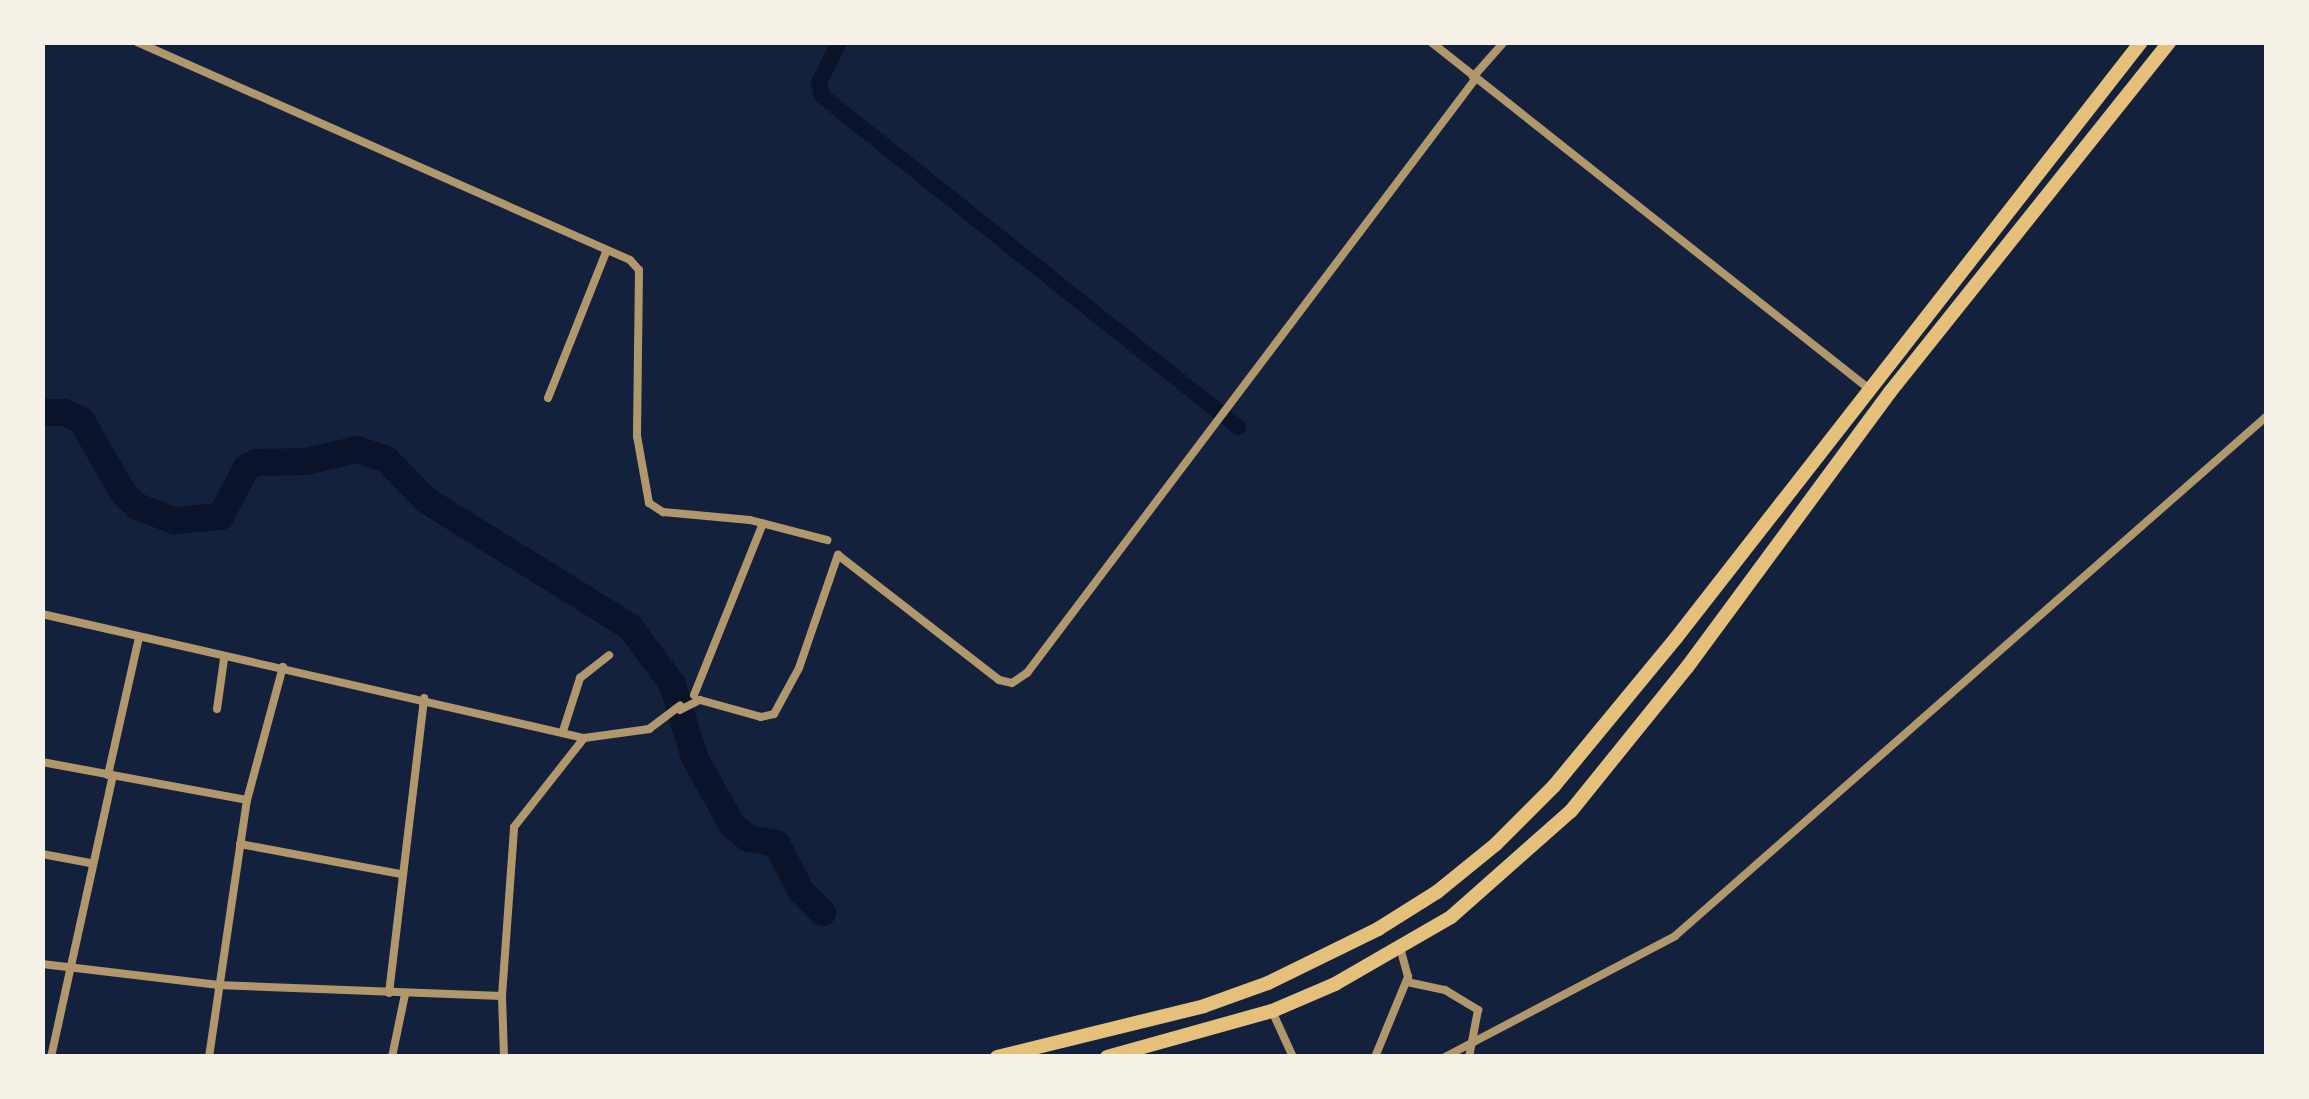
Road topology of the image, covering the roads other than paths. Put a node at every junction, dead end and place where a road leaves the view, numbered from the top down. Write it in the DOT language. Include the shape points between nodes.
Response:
graph roads {
  1 [pos="137,42"];
  2 [pos="1431,42"];
  3 [pos="1504,42"];
  4 [pos="2141,42"];
  5 [pos="2169,42"];
  6 [pos="1474,77"];
  7 [pos="607,250"];
  8 [pos="1868,388"];
  9 [pos="548,398"];
  10 [pos="2267,416"];
  11 [pos="763,523"];
  12 [pos="826,540"];
  13 [pos="42,614"];
  14 [pos="139,637"];
  15 [pos="609,655"];
  16 [pos="224,658"];
  17 [pos="283,667"];
  18 [pos="424,698"];
  19 [pos="217,709"];
  20 [pos="677,711"];
  21 [pos="563,731"];
  22 [pos="584,738"];
  23 [pos="42,762"];
  24 [pos="110,776"];
  25 [pos="247,800"];
  26 [pos="240,844"];
  27 [pos="42,854"];
  28 [pos="90,863"];
  29 [pos="401,874"];
  30 [pos="1400,948"];
  31 [pos="42,964"];
  32 [pos="69,970"];
  33 [pos="1407,982"];
  34 [pos="217,985"];
  35 [pos="389,993"];
  36 [pos="405,994"];
  37 [pos="502,996"];
  38 [pos="1272,1011"];
  39 [pos="1474,1043"];
  40 [pos="51,1057"];
  41 [pos="209,1057"];
  42 [pos="392,1057"];
  43 [pos="504,1057"];
  44 [pos="997,1057"];
  45 [pos="1107,1057"];
  46 [pos="1293,1057"];
  47 [pos="1376,1057"];
  48 [pos="1445,1057"];
  49 [pos="1468,1057"];
  1 -- 7 [label="street"];
  2 -- 6 [label="street"];
  3 -- 6 [label="street"];
  4 -- 8 [label="highway"];
  5 -- 30 [label="highway" via="1571,812 1451,916"];
  6 -- 8 [label="street"];
  6 -- 20 [label="street" via="1028,673 999,680 838,555 775,714 700,700"];
  7 -- 9 [label="street"];
  7 -- 11 [label="street" via="639,270 637,436 649,503 663,512"];
  8 -- 44 [label="highway" via="1554,786 1437,892 1268,983"];
  10 -- 39 [label="street" via="1675,936"];
  11 -- 12 [label="street"];
  11 -- 20 [label="street" via="692,696"];
  13 -- 14 [label="street"];
  14 -- 16 [label="street"];
  14 -- 24 [label="street"];
  15 -- 21 [label="street" via="580,678"];
  16 -- 17 [label="street"];
  16 -- 19 [label="street"];
  17 -- 18 [label="street"];
  17 -- 25 [label="street"];
  18 -- 21 [label="street"];
  18 -- 29 [label="street"];
  20 -- 22 [label="street" via="649,730"];
  21 -- 22 [label="street"];
  22 -- 37 [label="street" via="514,826"];
  23 -- 24 [label="street"];
  24 -- 25 [label="street"];
  24 -- 28 [label="street"];
  25 -- 26 [label="street"];
  26 -- 29 [label="street"];
  26 -- 34 [label="street"];
  27 -- 28 [label="street"];
  28 -- 32 [label="street"];
  29 -- 35 [label="street"];
  30 -- 33 [label="street"];
  30 -- 38 [label="highway"];
  31 -- 32 [label="street"];
  32 -- 34 [label="street"];
  32 -- 40 [label="street"];
  33 -- 39 [label="street" via="1475,1007 1481,1016"];
  33 -- 47 [label="street"];
  34 -- 35 [label="street"];
  34 -- 41 [label="street"];
  35 -- 36 [label="street"];
  36 -- 37 [label="street"];
  36 -- 42 [label="street"];
  37 -- 43 [label="street"];
  38 -- 45 [label="highway"];
  38 -- 46 [label="street"];
  39 -- 48 [label="street"];
  39 -- 49 [label="street"];
}
